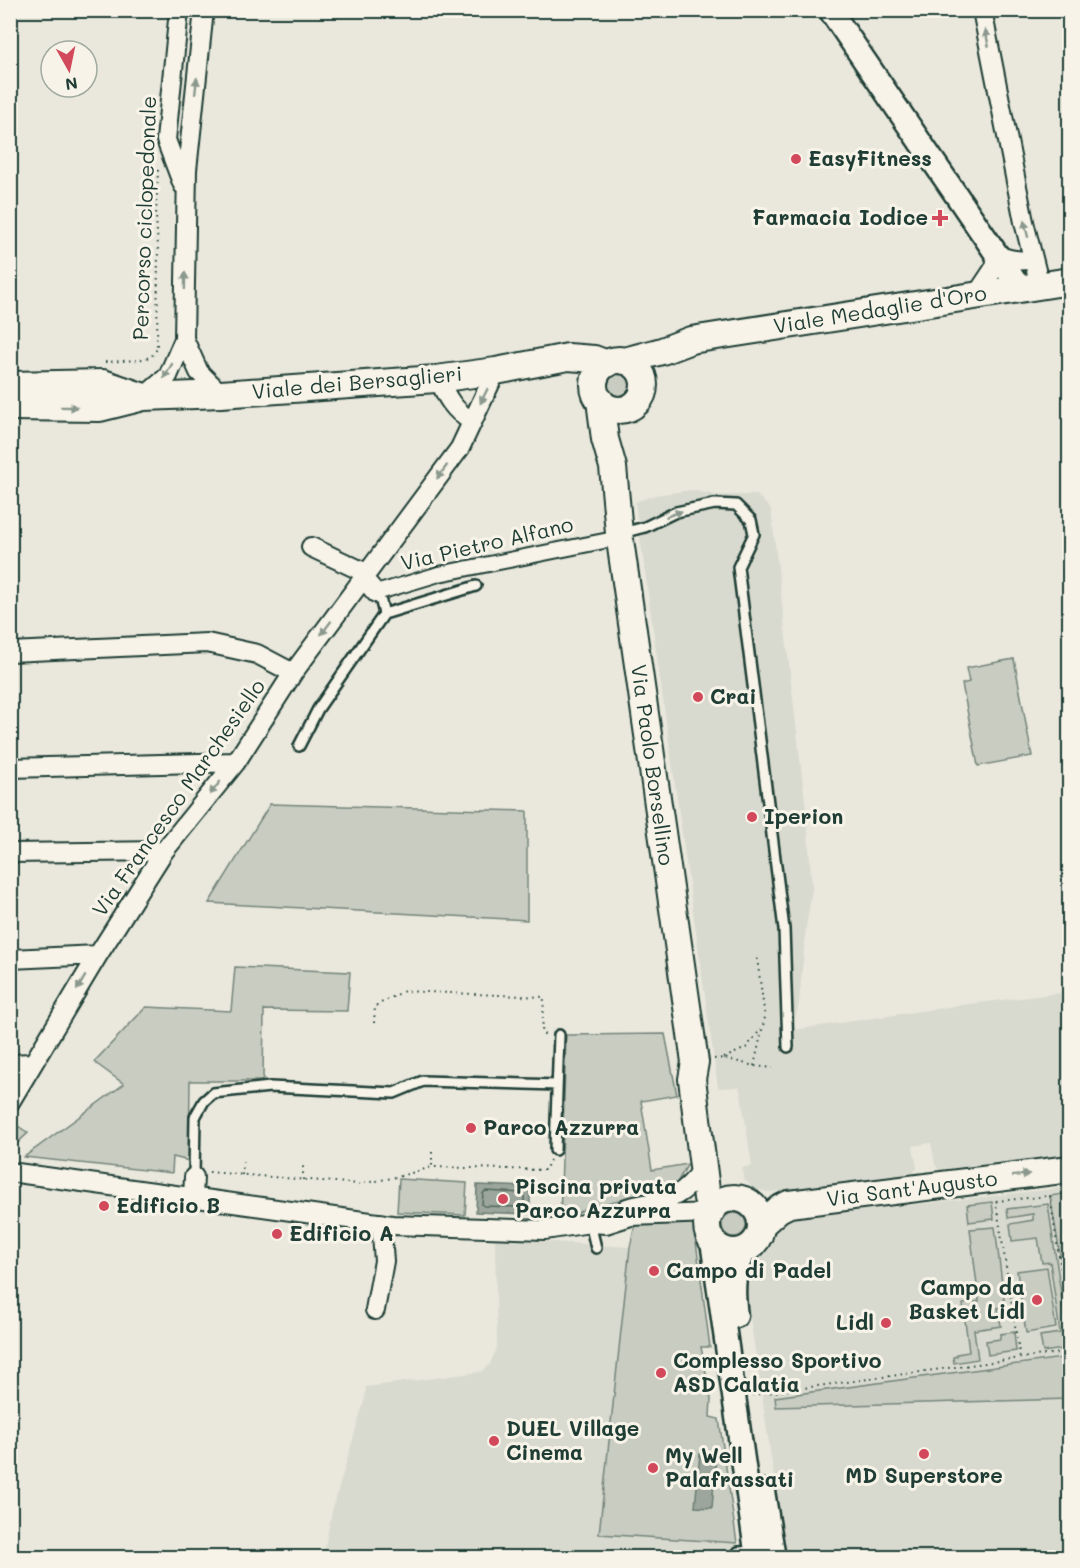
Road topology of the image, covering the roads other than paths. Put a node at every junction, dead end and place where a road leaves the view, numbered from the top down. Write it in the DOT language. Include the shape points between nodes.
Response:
graph roads {
  1 [pos="180,10"];
  2 [pos="204,10"];
  3 [pos="830,10"];
  4 [pos="982,10"];
  5 [pos="186,195"];
  6 [pos="997,255"];
  7 [pos="1033,259"];
  8 [pos="1070,281"];
  9 [pos="1030,286"];
  10 [pos="977,294"];
  11 [pos="183,339"];
  12 [pos="691,340"];
  13 [pos="568,357"];
  14 [pos="496,371"];
  15 [pos="607,376"];
  16 [pos="440,378"];
  17 [pos="10,385"];
  18 [pos="221,394"];
  19 [pos="144,397"];
  20 [pos="10,406"];
  21 [pos="627,409"];
  22 [pos="471,422"];
  23 [pos="613,467"];
  24 [pos="614,537"];
  25 [pos="311,547"];
  26 [pos="363,573"];
  27 [pos="476,586"];
  28 [pos="376,593"];
  29 [pos="384,614"];
  30 [pos="10,652"];
  31 [pos="293,673"];
  32 [pos="299,746"];
  33 [pos="236,762"];
  34 [pos="10,768"];
  35 [pos="164,851"];
  36 [pos="10,853"];
  37 [pos="98,955"];
  38 [pos="10,959"];
  39 [pos="559,1035"];
  40 [pos="788,1047"];
  41 [pos="695,1062"];
  42 [pos="32,1063"];
  43 [pos="10,1064"];
  44 [pos="557,1085"];
  45 [pos="10,1102"];
  46 [pos="555,1150"];
  47 [pos="703,1169"];
  48 [pos="1070,1169"];
  49 [pos="10,1172"];
  50 [pos="194,1174"];
  51 [pos="193,1197"];
  52 [pos="739,1199"];
  53 [pos="710,1213"];
  54 [pos="381,1223"];
  55 [pos="590,1223"];
  56 [pos="761,1225"];
  57 [pos="712,1241"];
  58 [pos="596,1248"];
  59 [pos="746,1249"];
  60 [pos="375,1310"];
  61 [pos="756,1554"];
  1 -- 5 [label="street" via="166,140"];
  5 -- 2 [label="street, one-way"];
  3 -- 6 [label="street"];
  7 -- 4 [label="street, one-way"];
  11 -- 5 [label="street, one-way"];
  6 -- 7 [label="street" via="1011,261"];
  6 -- 9 [label="street"];
  6 -- 10 [label="street" via="995,267"];
  7 -- 9 [label="street"];
  8 -- 9 [label="main road, Viale Medaglie d'Oro"];
  9 -- 10 [label="main road, Viale Medaglie d'Oro"];
  10 -- 12 [label="main road, Viale Medaglie d'Oro"];
  11 -- 18 [label="street" via="199,372"];
  11 -- 19 [label="street, one-way" via="168,376"];
  12 -- 13 [label="main road, Viale Medaglie d'Oro" via="661,341"];
  12 -- 15 [label="main road, Viale Medaglie d'Oro"];
  13 -- 14 [label="main road, Viale dei Bersaglieri"];
  13 -- 15 [label="main road"];
  14 -- 16 [label="main road, Viale dei Bersaglieri"];
  14 -- 22 [label="street, Via Francesco Marchesiello, one-way"];
  15 -- 21 [label="main road" via="612,409"];
  15 -- 21 [label="main road, Via Paolo Borsellino" via="638,369 644,384 640,399"];
  15 -- 23 [label="main road, Via Paolo Borsellino" via="605,439"];
  16 -- 18 [label="main road, Viale dei Bersaglieri"];
  16 -- 22 [label="street" via="445,395"];
  17 -- 19 [label="main road, Viale dei Bersaglieri" via="103,383"];
  18 -- 19 [label="main road, Viale dei Bersaglieri"];
  20 -- 19 [label="main road, Viale dei Bersaglieri, one-way" via="100,408"];
  21 -- 23 [label="main road, Via Paolo Borsellino"];
  22 -- 26 [label="street, Via Francesco Marchesiello, one-way" via="460,448"];
  23 -- 24 [label="main road, Via Paolo Borsellino"];
  24 -- 28 [label="street, Via Pietro Alfano" via="439,574"];
  24 -- 40 [label="lane, one-way" via="676,512 716,504 736,506 751,520 754,534 738,567 784,929"];
  24 -- 41 [label="main road, Via Paolo Borsellino"];
  25 -- 26 [label="street"];
  26 -- 28 [label="street"];
  26 -- 31 [label="street, Via Francesco Marchesiello, one-way"];
  27 -- 29 [label="lane, Via Pietro Alfano"];
  28 -- 29 [label="lane"];
  29 -- 32 [label="lane" via="318,709"];
  30 -- 31 [label="street, Via Francesco Marchesiello" via="207,643 257,654"];
  31 -- 33 [label="street, Via Francesco Marchesiello"];
  33 -- 34 [label="street"];
  33 -- 35 [label="street, Via Francesco Marchesiello, one-way"];
  35 -- 36 [label="street"];
  35 -- 37 [label="street, Via Francesco Marchesiello"];
  37 -- 38 [label="street"];
  37 -- 42 [label="street, Via Francesco Marchesiello, one-way"];
  39 -- 44 [label="lane"];
  41 -- 47 [label="main road, Via Paolo Borsellino" via="692,1079"];
  41 -- 52 [label="main road, Via Paolo Borsellino" via="704,1077 723,1181"];
  42 -- 43 [label="street"];
  42 -- 45 [label="street, Via Francesco Marchesiello"];
  44 -- 46 [label="lane"];
  44 -- 50 [label="lane" via="423,1081 394,1093 270,1087 213,1093 195,1117"];
  47 -- 53 [label="main road, Via Paolo Borsellino"];
  47 -- 55 [label="street" via="682,1193 667,1200 601,1214"];
  56 -- 48 [label="main road, Via Sant'Augusto, one-way" via="789,1204"];
  49 -- 51 [label="street"];
  50 -- 51 [label="street"];
  51 -- 54 [label="street"];
  52 -- 53 [label="main road" via="723,1201"];
  52 -- 56 [label="main road" via="757,1211"];
  53 -- 55 [label="street" via="631,1216 606,1224"];
  53 -- 57 [label="main road" via="707,1227"];
  54 -- 55 [label="street" via="545,1230"];
  54 -- 60 [label="street" via="384,1261"];
  55 -- 58 [label="lane"];
  56 -- 59 [label="main road" via="759,1236"];
  57 -- 59 [label="main road" via="731,1252"];
  57 -- 61 [label="street"];
  59 -- 61 [label="street" via="735,1272 735,1310 748,1395"];
}
